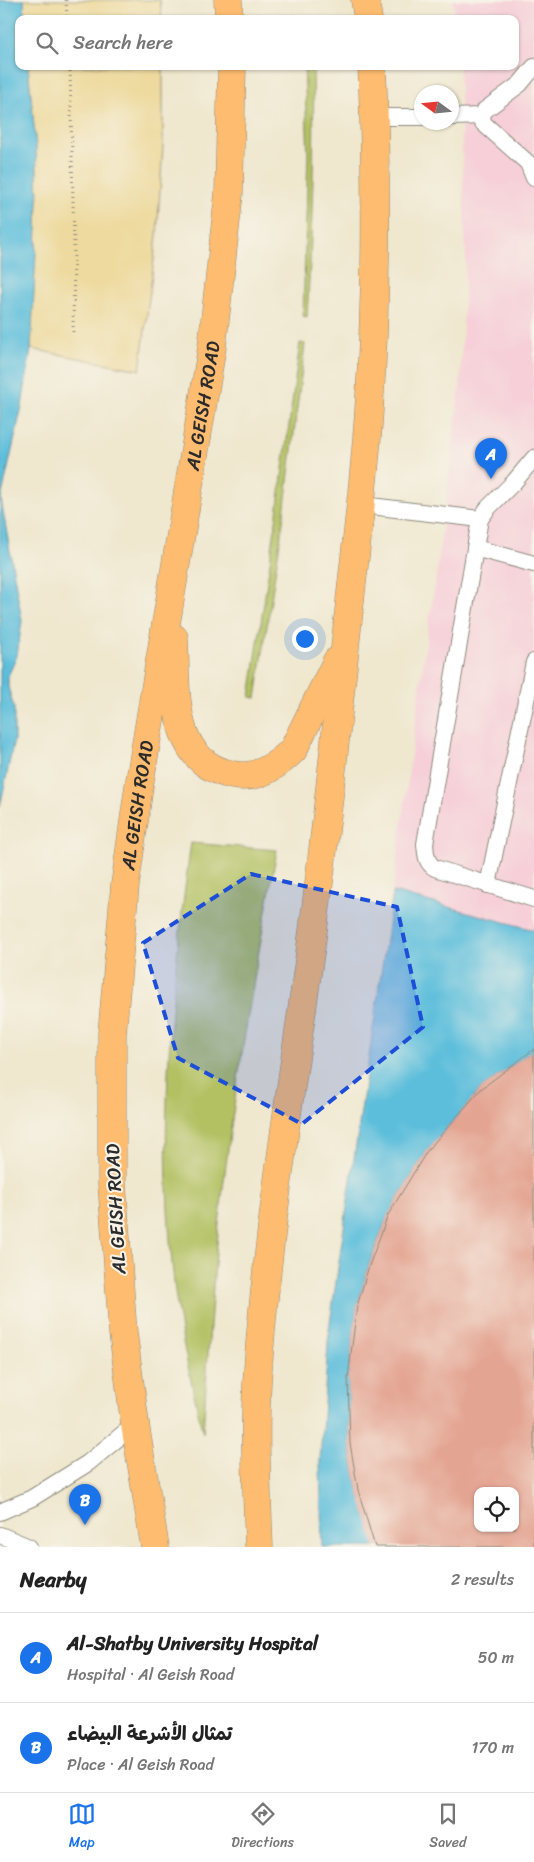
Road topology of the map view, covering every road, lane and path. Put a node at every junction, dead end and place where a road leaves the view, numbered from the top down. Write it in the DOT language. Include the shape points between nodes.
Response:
graph roads {
  1 [pos="66,0"];
  2 [pos="228,0"];
  3 [pos="365,0"];
  4 [pos="67,15"];
  5 [pos="229,15"];
  6 [pos="367,15"];
  7 [pos="534,67"];
  8 [pos="70,70"];
  9 [pos="232,70"];
  10 [pos="372,70"];
  11 [pos="482,116"];
  12 [pos="374,117"];
  13 [pos="414,117"];
  14 [pos="459,117"];
  15 [pos="534,178"];
  16 [pos="73,335"];
  17 [pos="534,458"];
  18 [pos="362,505"];
  19 [pos="480,519"];
  20 [pos="476,548"];
  21 [pos="534,564"];
  22 [pos="171,584"];
  23 [pos="345,644"];
  24 [pos="534,662"];
  25 [pos="488,884"];
  26 [pos="534,899"];
  27 [pos="135,1424"];
  28 [pos="0,1512"];
  29 [pos="0,1535"];
  30 [pos="29,1547"];
  31 [pos="155,1547"];
  32 [pos="259,1547"];
  1 -- 4 [label="path"];
  2 -- 5 [label="highway"];
  3 -- 6 [label="highway"];
  7 -- 11 [label="lane" via="520,84 485,110"];
  8 -- 16 [label="path"];
  9 -- 22 [label="highway, AL GEISH ROAD" via="229,193 212,347"];
  10 -- 12 [label="highway"];
  11 -- 14 [label="lane"];
  11 -- 15 [label="lane" via="483,123 528,163"];
  12 -- 13 [label="lane"];
  12 -- 18 [label="highway" via="374,311"];
  17 -- 19 [label="lane"];
  18 -- 19 [label="lane"];
  18 -- 23 [label="highway"];
  19 -- 20 [label="lane"];
  20 -- 21 [label="lane"];
  20 -- 25 [label="lane" via="425,844 431,866"];
  22 -- 23 [label="highway" via="181,726 195,755 222,773 253,775 269,770 293,750"];
  22 -- 27 [label="highway, AL GEISH ROAD" via="125,885 112,1034 112,1184 123,1333"];
  23 -- 32 [label="highway" via="331,786 280,1157 263,1307 257,1387"];
  24 -- 25 [label="lane"];
  25 -- 26 [label="lane"];
  27 -- 28 [label="lane" via="88,1463 32,1498"];
  27 -- 31 [label="highway, AL GEISH ROAD"];
  29 -- 30 [label="lane"];
}
